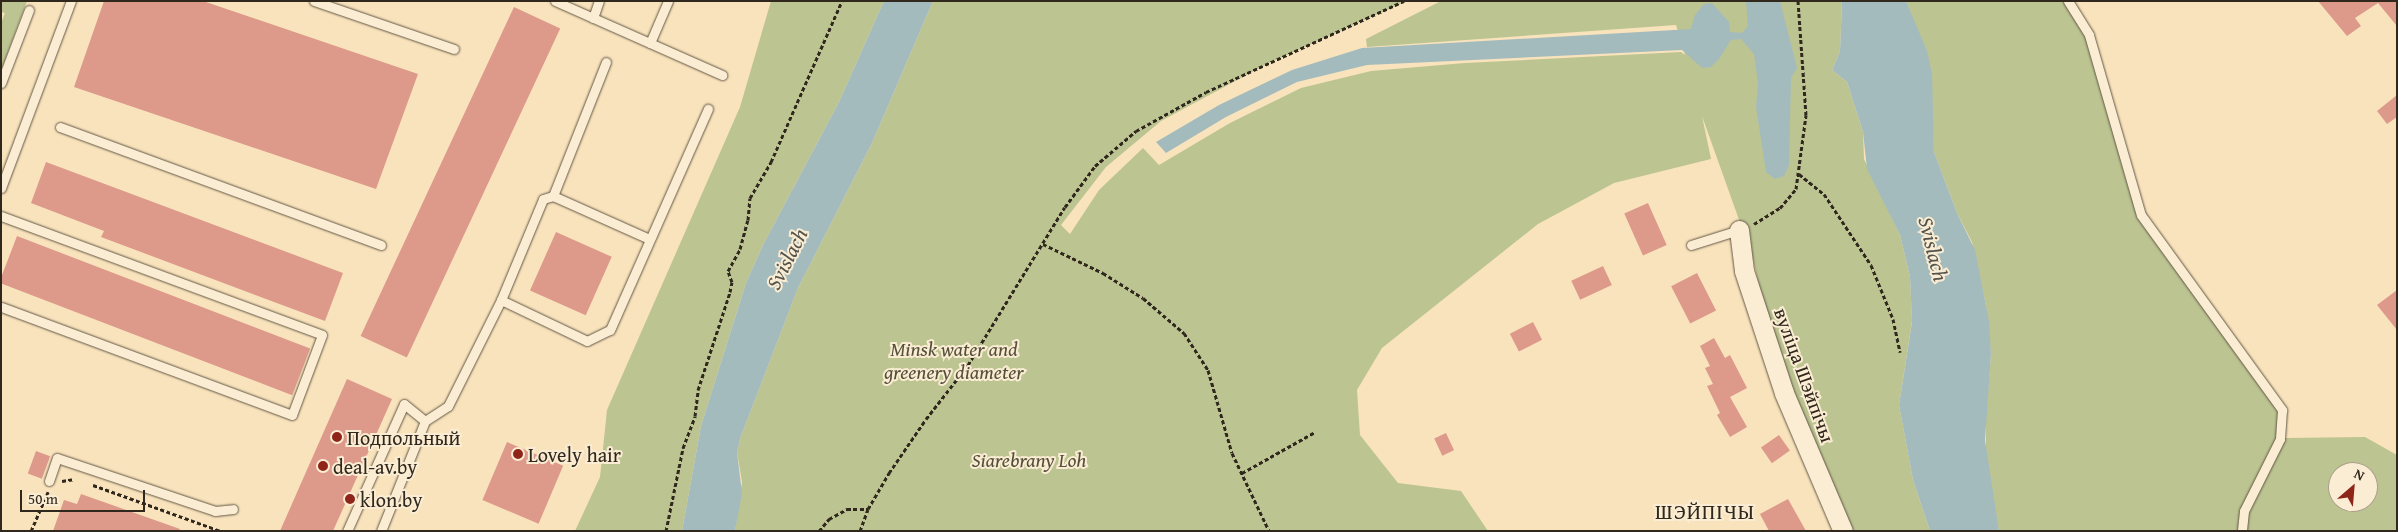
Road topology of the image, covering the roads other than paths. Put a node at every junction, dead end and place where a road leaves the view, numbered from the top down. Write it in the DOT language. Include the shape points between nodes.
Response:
graph roads {
  1 [pos="71,1"];
  2 [pos="314,1"];
  3 [pos="555,1"];
  4 [pos="600,1"];
  5 [pos="668,1"];
  6 [pos="2068,1"];
  7 [pos="29,10"];
  8 [pos="593,18"];
  9 [pos="650,43"];
  10 [pos="454,49"];
  11 [pos="606,62"];
  12 [pos="722,75"];
  13 [pos="1,83"];
  14 [pos="708,109"];
  15 [pos="60,127"];
  16 [pos="1,188"];
  17 [pos="553,196"];
  18 [pos="1,216"];
  19 [pos="1739,230"];
  20 [pos="649,239"];
  21 [pos="381,245"];
  22 [pos="1691,246"];
  23 [pos="501,300"];
  24 [pos="1,307"];
  25 [pos="425,421"];
  26 [pos="52,485"];
  27 [pos="233,509"];
  28 [pos="347,531"];
  29 [pos="381,531"];
  30 [pos="1843,531"];
  31 [pos="2242,531"];
  1 -- 16 [label="lane"];
  2 -- 10 [label="lane"];
  3 -- 8 [label="lane"];
  4 -- 8 [label="lane"];
  5 -- 9 [label="lane"];
  6 -- 31 [label="lane" via="2089,35 2141,215 2282,410 2280,439 2244,511"];
  7 -- 13 [label="lane"];
  8 -- 9 [label="lane"];
  9 -- 12 [label="lane"];
  11 -- 17 [label="lane"];
  14 -- 20 [label="lane"];
  15 -- 21 [label="lane"];
  17 -- 20 [label="lane"];
  17 -- 23 [label="lane" via="543,199"];
  18 -- 24 [label="lane" via="322,335 292,416"];
  19 -- 22 [label="lane"];
  19 -- 30 [label="street, вуліца Шэйпічы" via="1744,271 1784,393"];
  20 -- 23 [label="lane" via="610,330 587,341"];
  23 -- 25 [label="lane" via="448,406"];
  25 -- 28 [label="lane" via="404,404"];
  25 -- 29 [label="lane"];
  26 -- 27 [label="lane" via="56,458 214,511"];
}
